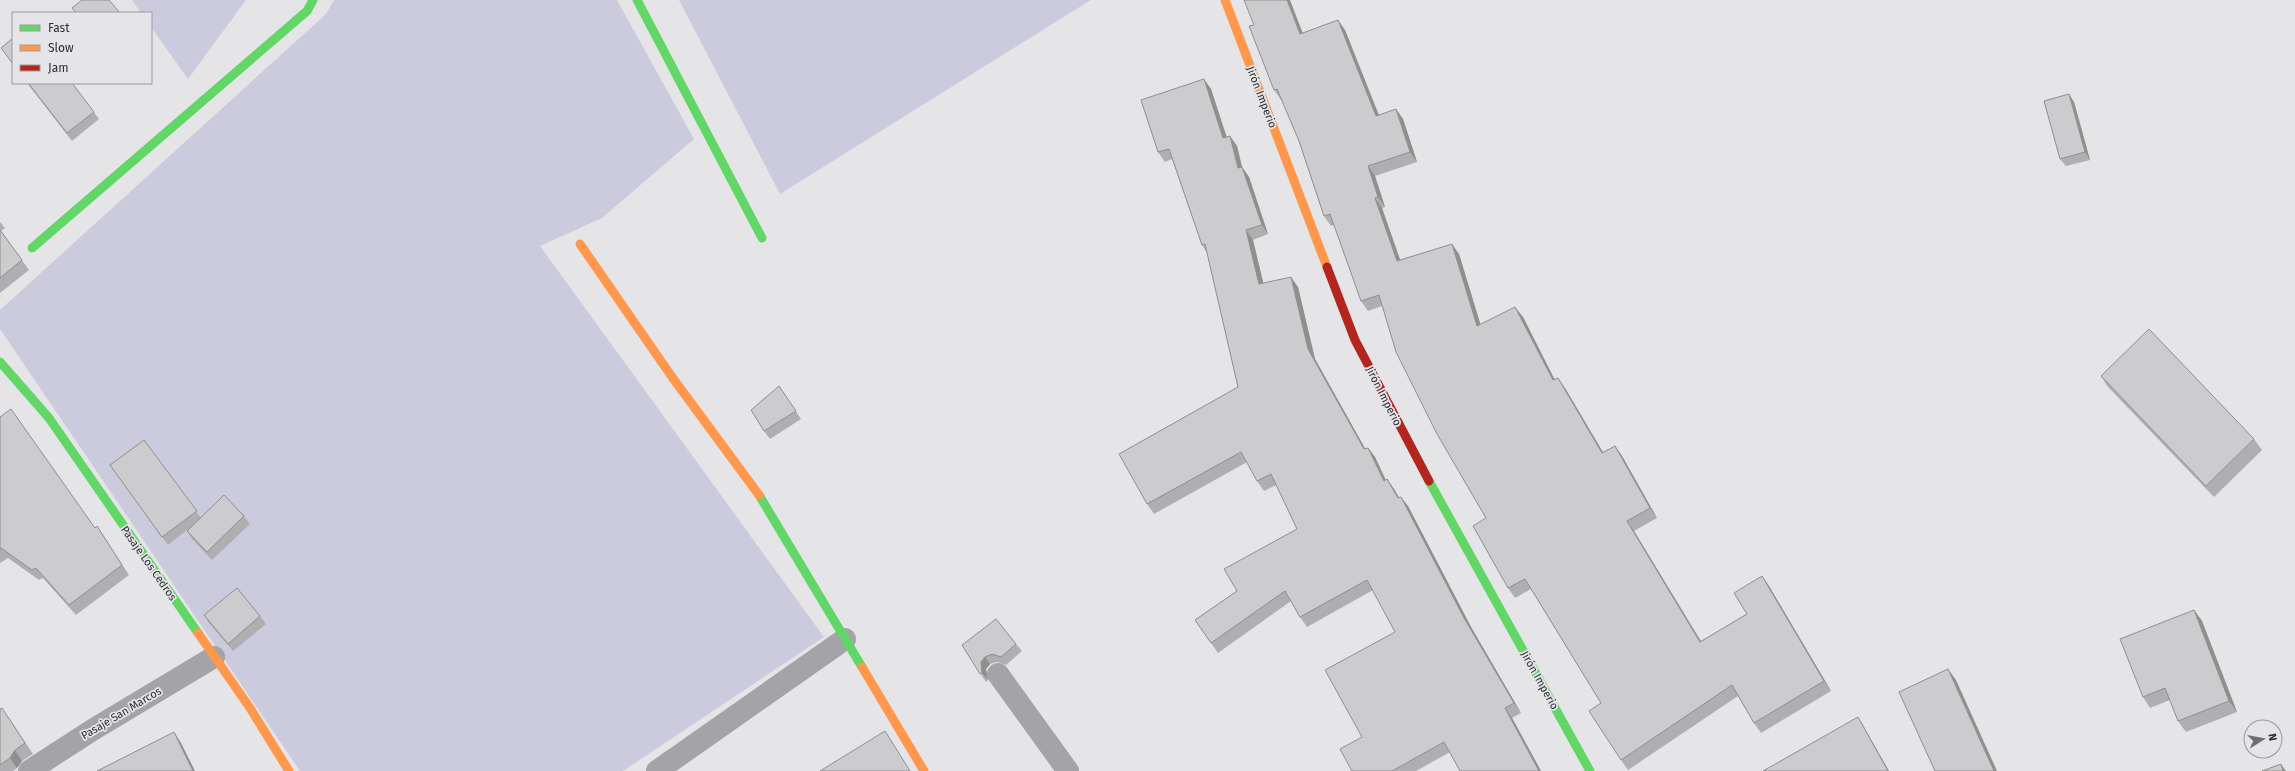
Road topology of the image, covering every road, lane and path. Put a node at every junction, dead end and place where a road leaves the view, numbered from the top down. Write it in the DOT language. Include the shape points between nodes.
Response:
graph roads {
  1 [pos="313,0"];
  2 [pos="637,0"];
  3 [pos="1225,0"];
  4 [pos="762,238"];
  5 [pos="580,244"];
  6 [pos="32,248"];
  7 [pos="0,362"];
  8 [pos="845,639"];
  9 [pos="214,657"];
  10 [pos="998,674"];
  11 [pos="29,771"];
  12 [pos="289,771"];
  13 [pos="658,771"];
  14 [pos="924,771"];
  15 [pos="1068,771"];
  16 [pos="1590,771"];
  1 -- 6 [label="street" via="307,11"];
  2 -- 4 [label="street"];
  3 -- 16 [label="street, Jirón Imperio" via="1355,340"];
  5 -- 8 [label="street" via="672,377 761,498"];
  7 -- 9 [label="street, Pasaje Los Cedros" via="49,418"];
  8 -- 13 [label="street"];
  8 -- 14 [label="street"];
  9 -- 11 [label="street, Pasaje San Marcos"];
  9 -- 12 [label="street, Pasaje Los Cedros" via="250,708"];
  10 -- 15 [label="street"];
}
